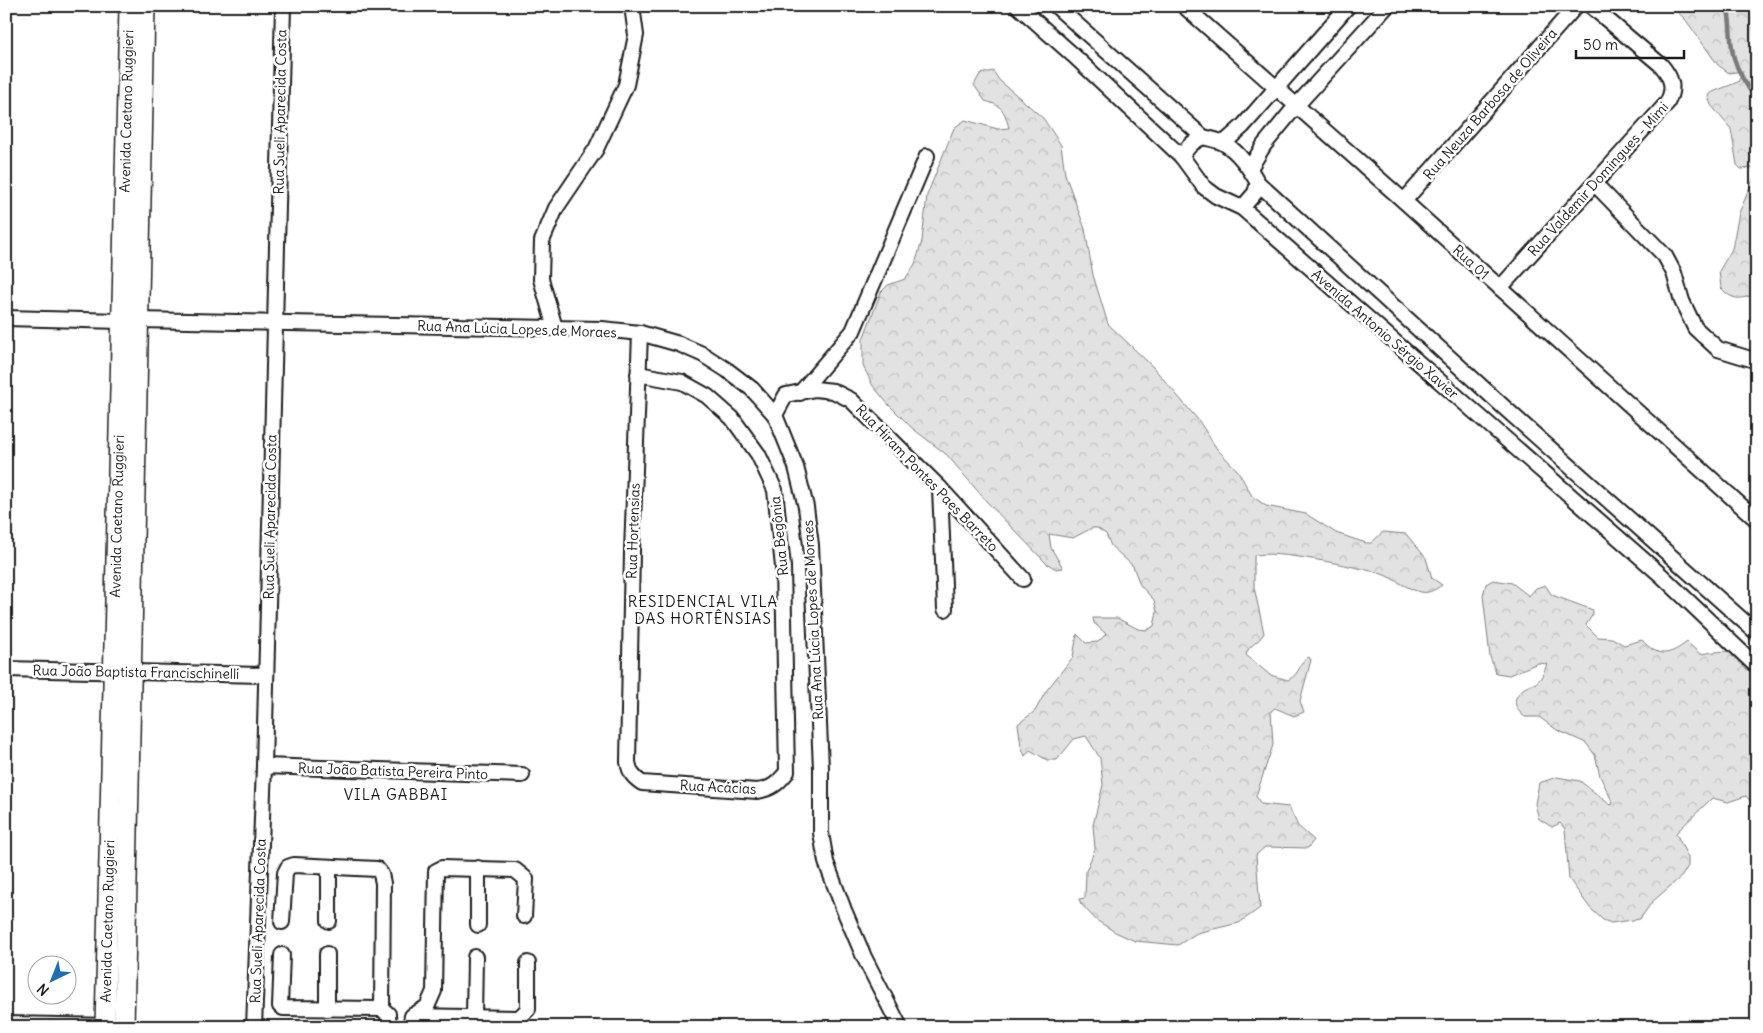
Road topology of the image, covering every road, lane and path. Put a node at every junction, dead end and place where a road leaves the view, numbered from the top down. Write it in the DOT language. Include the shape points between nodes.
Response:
graph roads {
  1 [pos="129,6"];
  2 [pos="146,6"];
  3 [pos="283,6"];
  4 [pos="632,6"];
  5 [pos="1018,6"];
  6 [pos="1056,6"];
  7 [pos="1184,6"];
  8 [pos="1348,6"];
  9 [pos="1387,6"];
  10 [pos="1576,6"];
  11 [pos="1591,6"];
  12 [pos="1276,89"];
  13 [pos="1296,106"];
  14 [pos="1202,137"];
  15 [pos="1224,143"];
  16 [pos="927,156"];
  17 [pos="1182,157"];
  18 [pos="1250,168"];
  19 [pos="1258,183"];
  20 [pos="1594,184"];
  21 [pos="1404,201"];
  22 [pos="1242,208"];
  23 [pos="1500,288"];
  24 [pos="6,318"];
  25 [pos="130,320"];
  26 [pos="275,323"];
  27 [pos="555,328"];
  28 [pos="640,334"];
  29 [pos="1757,361"];
  30 [pos="638,374"];
  31 [pos="800,393"];
  32 [pos="775,416"];
  33 [pos="940,488"];
  34 [pos="1757,520"];
  35 [pos="1023,580"];
  36 [pos="945,609"];
  37 [pos="1757,633"];
  38 [pos="1757,648"];
  39 [pos="1755,666"];
  40 [pos="6,669"];
  41 [pos="122,671"];
  42 [pos="266,675"];
  43 [pos="264,766"];
  44 [pos="787,772"];
  45 [pos="522,775"];
  46 [pos="642,783"];
  47 [pos="329,867"];
  48 [pos="478,868"];
  49 [pos="524,916"];
  50 [pos="329,921"];
  51 [pos="282,922"];
  52 [pos="478,925"];
  53 [pos="326,954"];
  54 [pos="282,955"];
  55 [pos="475,957"];
  56 [pos="528,963"];
  57 [pos="327,1009"];
  58 [pos="382,1009"];
  59 [pos="474,1017"];
  60 [pos="411,1021"];
  61 [pos="6,1024"];
  62 [pos="105,1026"];
  63 [pos="126,1027"];
  64 [pos="254,1027"];
  65 [pos="389,1027"];
  66 [pos="900,1027"];
  1 -- 25 [label="main road, Avenida Caetano Ruggieri"];
  2 -- 25 [label="main road, Avenida Caetano Ruggieri"];
  3 -- 26 [label="street, Rua Sueli Aparecida Costa"];
  4 -- 27 [label="street" via="636,35 626,85 596,149 556,208 542,241 541,279"];
  5 -- 17 [label="street, Avenida Antonio Sérgio Xavier"];
  6 -- 14 [label="street, Avenida Antonio Sérgio Xavier"];
  7 -- 12 [label="street, Rua 01"];
  8 -- 12 [label="street"];
  9 -- 13 [label="street"];
  10 -- 21 [label="street, Rua Neuza Barbosa de Oliveira"];
  11 -- 20 [label="street, Rua Valdemir Domingues - Mimi" via="1661,65 1673,85 1667,103"];
  12 -- 13 [label="street, Rua 01"];
  12 -- 15 [label="street"];
  13 -- 18 [label="street"];
  13 -- 21 [label="street, Rua 01"];
  14 -- 15 [label="street, Avenida Antonio Sérgio Xavier"];
  14 -- 17 [label="street" via="1193,141"];
  15 -- 18 [label="street, Avenida Antonio Sérgio Xavier"];
  16 -- 31 [label="street" via="852,331"];
  17 -- 22 [label="street, Avenida Antonio Sérgio Xavier" via="1204,187"];
  18 -- 19 [label="street, Avenida Antonio Sérgio Xavier"];
  19 -- 22 [label="street" via="1255,193"];
  19 -- 37 [label="street, Avenida Antonio Sérgio Xavier"];
  20 -- 23 [label="street, Rua Valdemir Domingues - Mimi"];
  20 -- 29 [label="street" via="1665,256 1696,328 1718,349"];
  21 -- 23 [label="street, Rua 01"];
  22 -- 39 [label="street, Avenida Antonio Sérgio Xavier" via="1662,576"];
  23 -- 34 [label="street, Rua 01"];
  24 -- 25 [label="street, Rua Ana Lúcia Lopes de Moraes"];
  25 -- 26 [label="street, Rua Ana Lúcia Lopes de Moraes"];
  25 -- 41 [label="main road, Avenida Caetano Ruggieri"];
  26 -- 27 [label="street, Rua Ana Lúcia Lopes de Moraes"];
  26 -- 42 [label="street, Rua Sueli Aparecida Costa"];
  27 -- 28 [label="street, Rua Ana Lúcia Lopes de Moraes"];
  28 -- 30 [label="street, Rua Hortensias"];
  28 -- 32 [label="street, Rua Ana Lúcia Lopes de Moraes" via="702,354 752,388"];
  30 -- 44 [label="street, Rua Begônia" via="682,382 707,396 732,418 758,454 774,490 783,566"];
  30 -- 46 [label="street, Rua Hortensias" via="628,762 633,777"];
  31 -- 32 [label="street, Rua Hiram Pontes Paes Barreto" via="786,395"];
  31 -- 33 [label="street, Rua Hiram Pontes Paes Barreto" via="815,389 833,391 851,400"];
  32 -- 66 [label="street, Rua Ana Lúcia Lopes de Moraes" via="796,467 811,544 821,833 826,862 864,957"];
  33 -- 35 [label="street, Rua Hiram Pontes Paes Barreto"];
  33 -- 36 [label="street"];
  38 -- 39 [label="street" via="1753,658"];
  40 -- 41 [label="street, Rua João Baptista Francischinelli"];
  41 -- 42 [label="street, Rua João Baptista Francischinelli"];
  41 -- 62 [label="main road, Avenida Caetano Ruggieri"];
  41 -- 63 [label="main road, Avenida Caetano Ruggieri"];
  42 -- 43 [label="street, Rua Sueli Aparecida Costa"];
  43 -- 45 [label="street, Rua João Batista Pereira Pinto"];
  43 -- 64 [label="street, Rua Sueli Aparecida Costa"];
  44 -- 46 [label="street, Rua Acácias" via="774,786 757,791"];
  47 -- 50 [label="street"];
  47 -- 51 [label="street" via="288,867 284,874"];
  47 -- 58 [label="street" via="377,869 381,874"];
  48 -- 49 [label="street" via="515,870 526,879"];
  48 -- 52 [label="street"];
  48 -- 60 [label="street" via="442,868 436,871 434,991 427,1007"];
  53 -- 57 [label="street"];
  54 -- 57 [label="street" via="280,1006"];
  55 -- 59 [label="street"];
  56 -- 59 [label="street" via="528,1009 524,1014 519,1018"];
  57 -- 58 [label="street"];
  58 -- 65 [label="street" via="388,1014"];
  59 -- 60 [label="street"];
  61 -- 62 [label="street"];
  62 -- 63 [label="street"];
}
